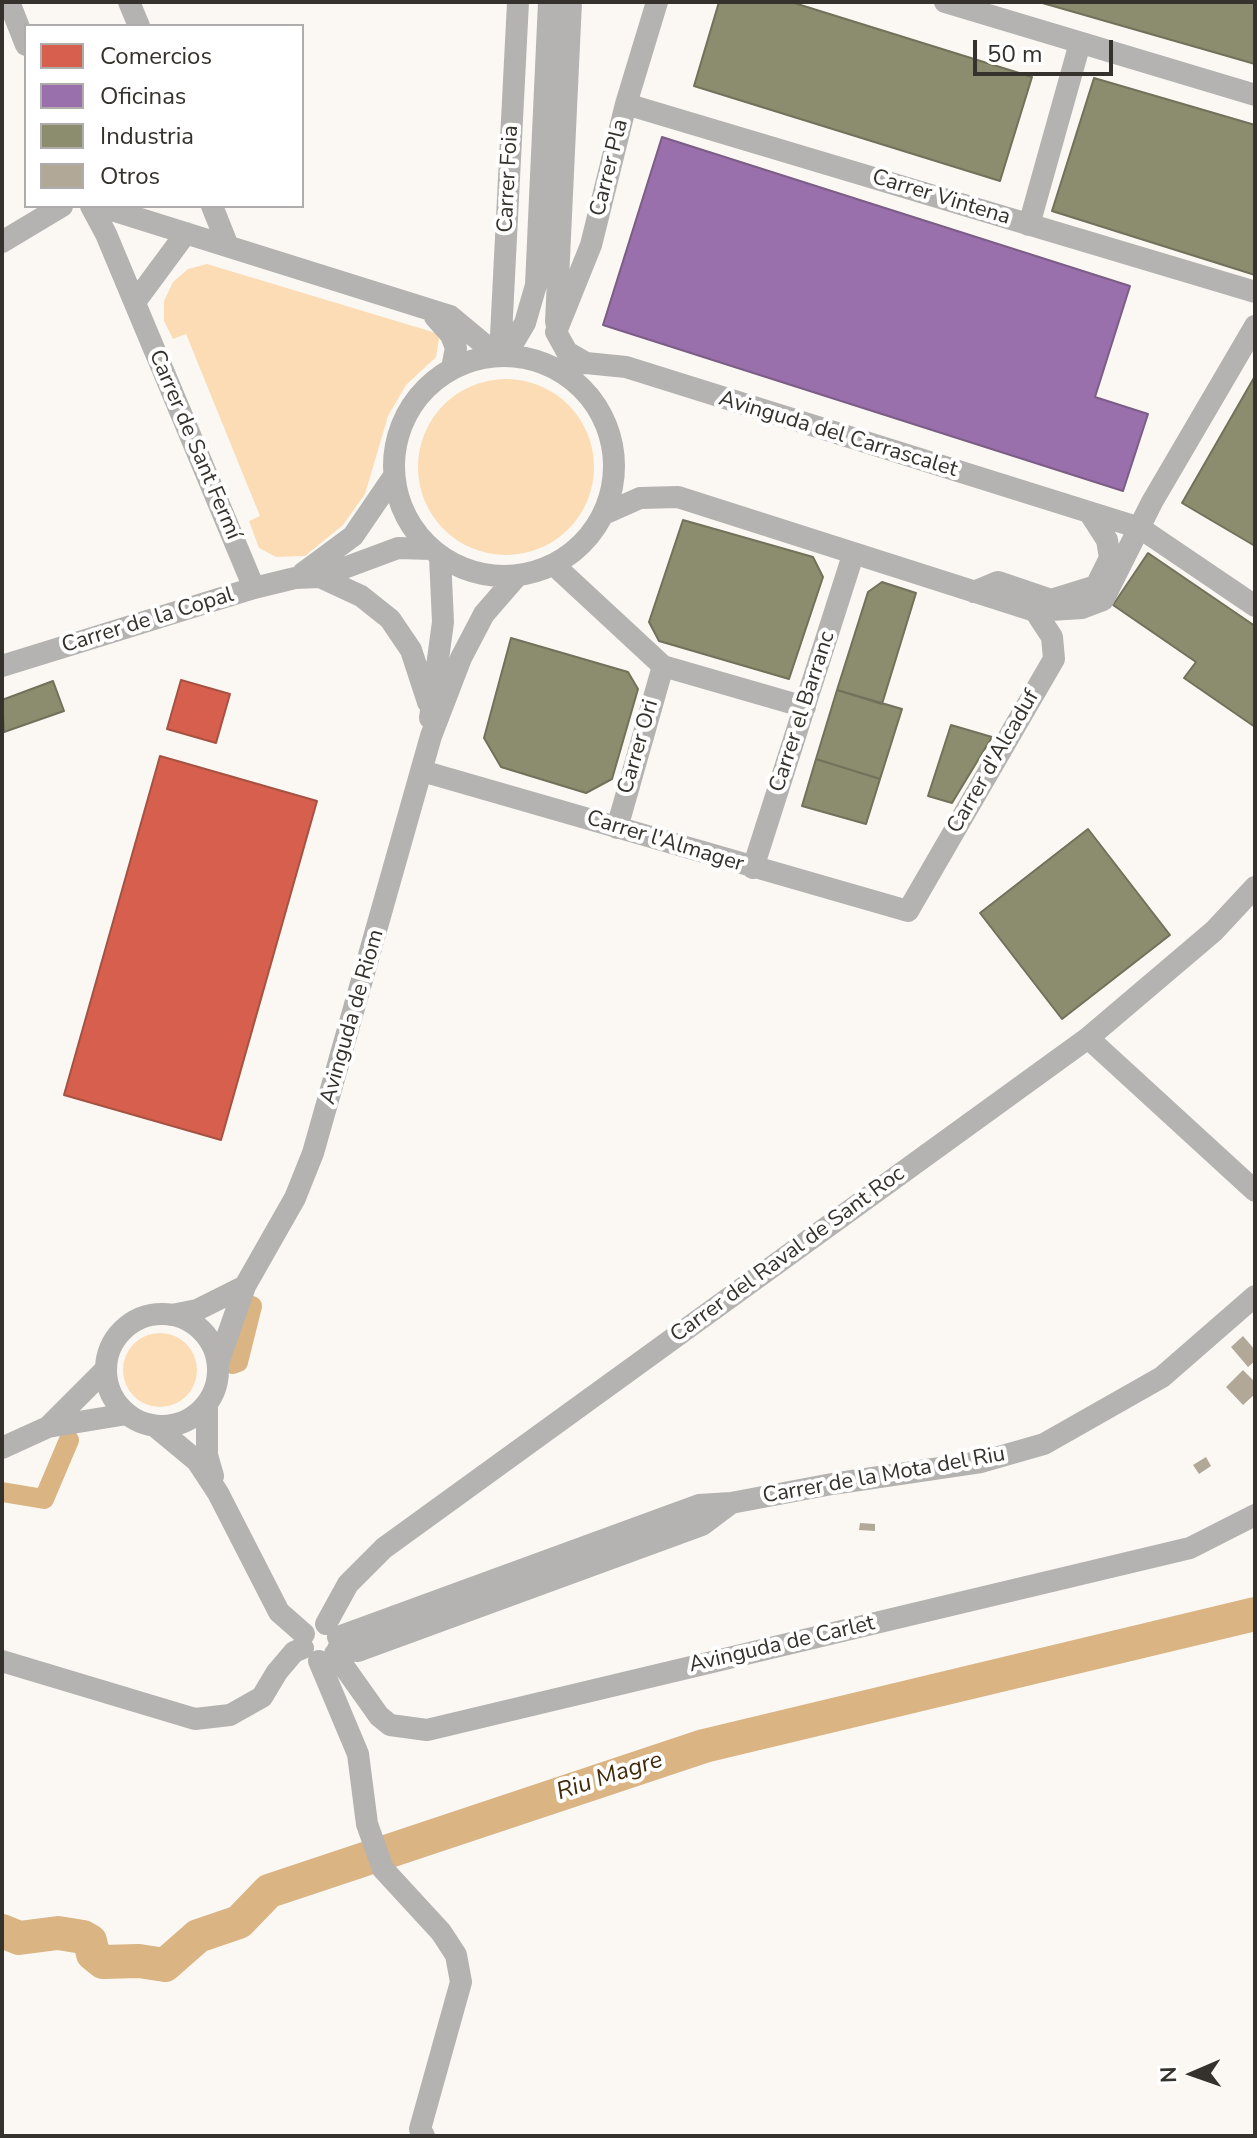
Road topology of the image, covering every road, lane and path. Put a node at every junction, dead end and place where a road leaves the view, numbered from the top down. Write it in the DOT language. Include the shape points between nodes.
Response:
graph roads {
  1 [pos="9,2"];
  2 [pos="129,2"];
  3 [pos="518,2"];
  4 [pos="549,2"];
  5 [pos="571,2"];
  6 [pos="657,2"];
  7 [pos="945,2"];
  8 [pos="138,24"];
  9 [pos="16,38"];
  10 [pos="1080,43"];
  11 [pos="1255,95"];
  12 [pos="626,104"];
  13 [pos="59,208"];
  14 [pos="92,208"];
  15 [pos="105,208"];
  16 [pos="213,208"];
  17 [pos="1029,225"];
  18 [pos="186,233"];
  19 [pos="2,242"];
  20 [pos="228,246"];
  21 [pos="1255,292"];
  22 [pos="135,302"];
  23 [pos="426,308"];
  24 [pos="1255,326"];
  25 [pos="556,332"];
  26 [pos="501,355"];
  27 [pos="586,363"];
  28 [pos="452,368"];
  29 [pos="562,371"];
  30 [pos="394,476"];
  31 [pos="1089,512"];
  32 [pos="604,514"];
  33 [pos="1140,528"];
  34 [pos="436,553"];
  35 [pos="853,555"];
  36 [pos="554,565"];
  37 [pos="517,576"];
  38 [pos="320,577"];
  39 [pos="295,578"];
  40 [pos="254,588"];
  41 [pos="974,592"];
  42 [pos="1255,606"];
  43 [pos="1035,611"];
  44 [pos="2,666"];
  45 [pos="663,666"];
  46 [pos="429,706"];
  47 [pos="805,707"];
  48 [pos="431,736"];
  49 [pos="422,771"];
  50 [pos="617,828"];
  51 [pos="753,868"];
  52 [pos="1255,887"];
  53 [pos="908,911"];
  54 [pos="1088,1038"];
  55 [pos="1255,1191"];
  56 [pos="245,1286"];
  57 [pos="1254,1298"];
  58 [pos="172,1315"];
  59 [pos="218,1363"];
  60 [pos="106,1369"];
  61 [pos="207,1405"];
  62 [pos="127,1414"];
  63 [pos="48,1427"];
  64 [pos="156,1427"];
  65 [pos="2,1448"];
  66 [pos="218,1493"];
  67 [pos="1255,1515"];
  68 [pos="323,1644"];
  69 [pos="2,1661"];
  70 [pos="424,2136"];
  1 -- 9 [label="street"];
  2 -- 8 [label="street"];
  3 -- 26 [label="street, Carrer Foia"];
  4 -- 26 [label="street" via="536,285 525,323"];
  5 -- 25 [label="street"];
  6 -- 12 [label="street, Carrer Pla"];
  7 -- 10 [label="street"];
  10 -- 11 [label="street"];
  10 -- 17 [label="street"];
  12 -- 17 [label="street, Carrer Vintena"];
  12 -- 25 [label="street, Carrer Pla" via="591,245"];
  13 -- 19 [label="street"];
  14 -- 22 [label="street, Carrer de Sant Fermí"];
  15 -- 18 [label="street"];
  16 -- 20 [label="street"];
  17 -- 21 [label="street, Carrer Vintena"];
  18 -- 20 [label="street"];
  18 -- 22 [label="street"];
  20 -- 23 [label="street"];
  22 -- 40 [label="street, Carrer de Sant Fermí"];
  23 -- 26 [label="street" via="450,316"];
  23 -- 28 [label="street" via="451,335 456,348"];
  24 -- 33 [label="street"];
  25 -- 27 [label="street" via="567,352"];
  25 -- 29 [label="street"];
  26 -- 28 [label="street"];
  26 -- 29 [label="street"];
  27 -- 29 [label="street, Avinguda del Carrascalet"];
  27 -- 31 [label="street, Avinguda del Carrascalet" via="626,367"];
  28 -- 30 [label="street" via="434,380 407,413"];
  29 -- 32 [label="street" via="593,399 610,435 614,475"];
  30 -- 34 [label="street" via="406,516"];
  30 -- 39 [label="street, Carrer de la Copal" via="353,536"];
  31 -- 33 [label="street, Avinguda del Carrascalet"];
  31 -- 41 [label="street" via="1107,540 1110,558 1096,586 1051,600 998,582"];
  32 -- 35 [label="street" via="640,498 678,497"];
  32 -- 36 [label="street" via="583,544"];
  33 -- 42 [label="street, Avinguda del Carrascalet"];
  33 -- 43 [label="street" via="1103,600 1070,610"];
  34 -- 37 [label="street" via="477,573"];
  34 -- 38 [label="street, Carrer de la Copal" via="398,548"];
  34 -- 46 [label="street, Avinguda de Riom" via="443,622"];
  35 -- 41 [label="street"];
  35 -- 47 [label="street, Carrer el Barranc"];
  36 -- 37 [label="street"];
  36 -- 45 [label="street"];
  37 -- 48 [label="street, Avinguda de Riom" via="471,636"];
  38 -- 39 [label="street, Carrer de la Copal"];
  38 -- 46 [label="street, Carrer de la Copal" via="361,596 390,619 411,650"];
  39 -- 40 [label="street, Carrer de la Copal"];
  40 -- 44 [label="street, Carrer de la Copal"];
  41 -- 43 [label="street"];
  43 -- 53 [label="street, Carrer d'Alcaduf" via="1052,637 1054,659"];
  45 -- 47 [label="street"];
  45 -- 50 [label="street, Carrer Ori"];
  46 -- 48 [label="street, Avinguda de Riom"];
  47 -- 51 [label="street, Carrer el Barranc"];
  48 -- 49 [label="street, Avinguda de Riom"];
  49 -- 50 [label="street, Carrer l'Almager"];
  49 -- 56 [label="street, Avinguda de Riom" via="313,1153 295,1198"];
  50 -- 51 [label="street, Carrer l'Almager"];
  51 -- 53 [label="street, Carrer l'Almager"];
  52 -- 54 [label="street, Carrer del Raval de Sant Roc" via="1214,931"];
  54 -- 55 [label="street"];
  54 -- 68 [label="street, Carrer del Raval de Sant Roc" via="384,1548 348,1584"];
  56 -- 58 [label="street" via="197,1310"];
  56 -- 59 [label="street, Avinguda de Riom"];
  57 -- 68 [label="street, Carrer de la Mota del Riu" via="1162,1377 1031,1448 981,1462 731,1503 702,1525 358,1651"];
  58 -- 59 [label="street" via="203,1332"];
  58 -- 60 [label="street" via="156,1314 127,1326 108,1353"];
  59 -- 61 [label="street"];
  60 -- 62 [label="street" via="108,1386"];
  60 -- 63 [label="street"];
  61 -- 64 [label="street" via="184,1422"];
  61 -- 66 [label="street" via="207,1455"];
  62 -- 63 [label="street"];
  62 -- 64 [label="street"];
  63 -- 65 [label="street"];
  64 -- 66 [label="street" via="197,1461"];
  66 -- 68 [label="street" via="279,1612"];
  67 -- 68 [label="street, Avinguda de Carlet" via="1190,1548 427,1730 390,1725 363,1699"];
  68 -- 69 [label="street, Carrer del Raval de Sant Roc" via="294,1652 262,1697 230,1715 195,1719"];
  68 -- 70 [label="street" via="358,1754 369,1834 383,1869 456,1955 461,1982 420,2129"];
}
